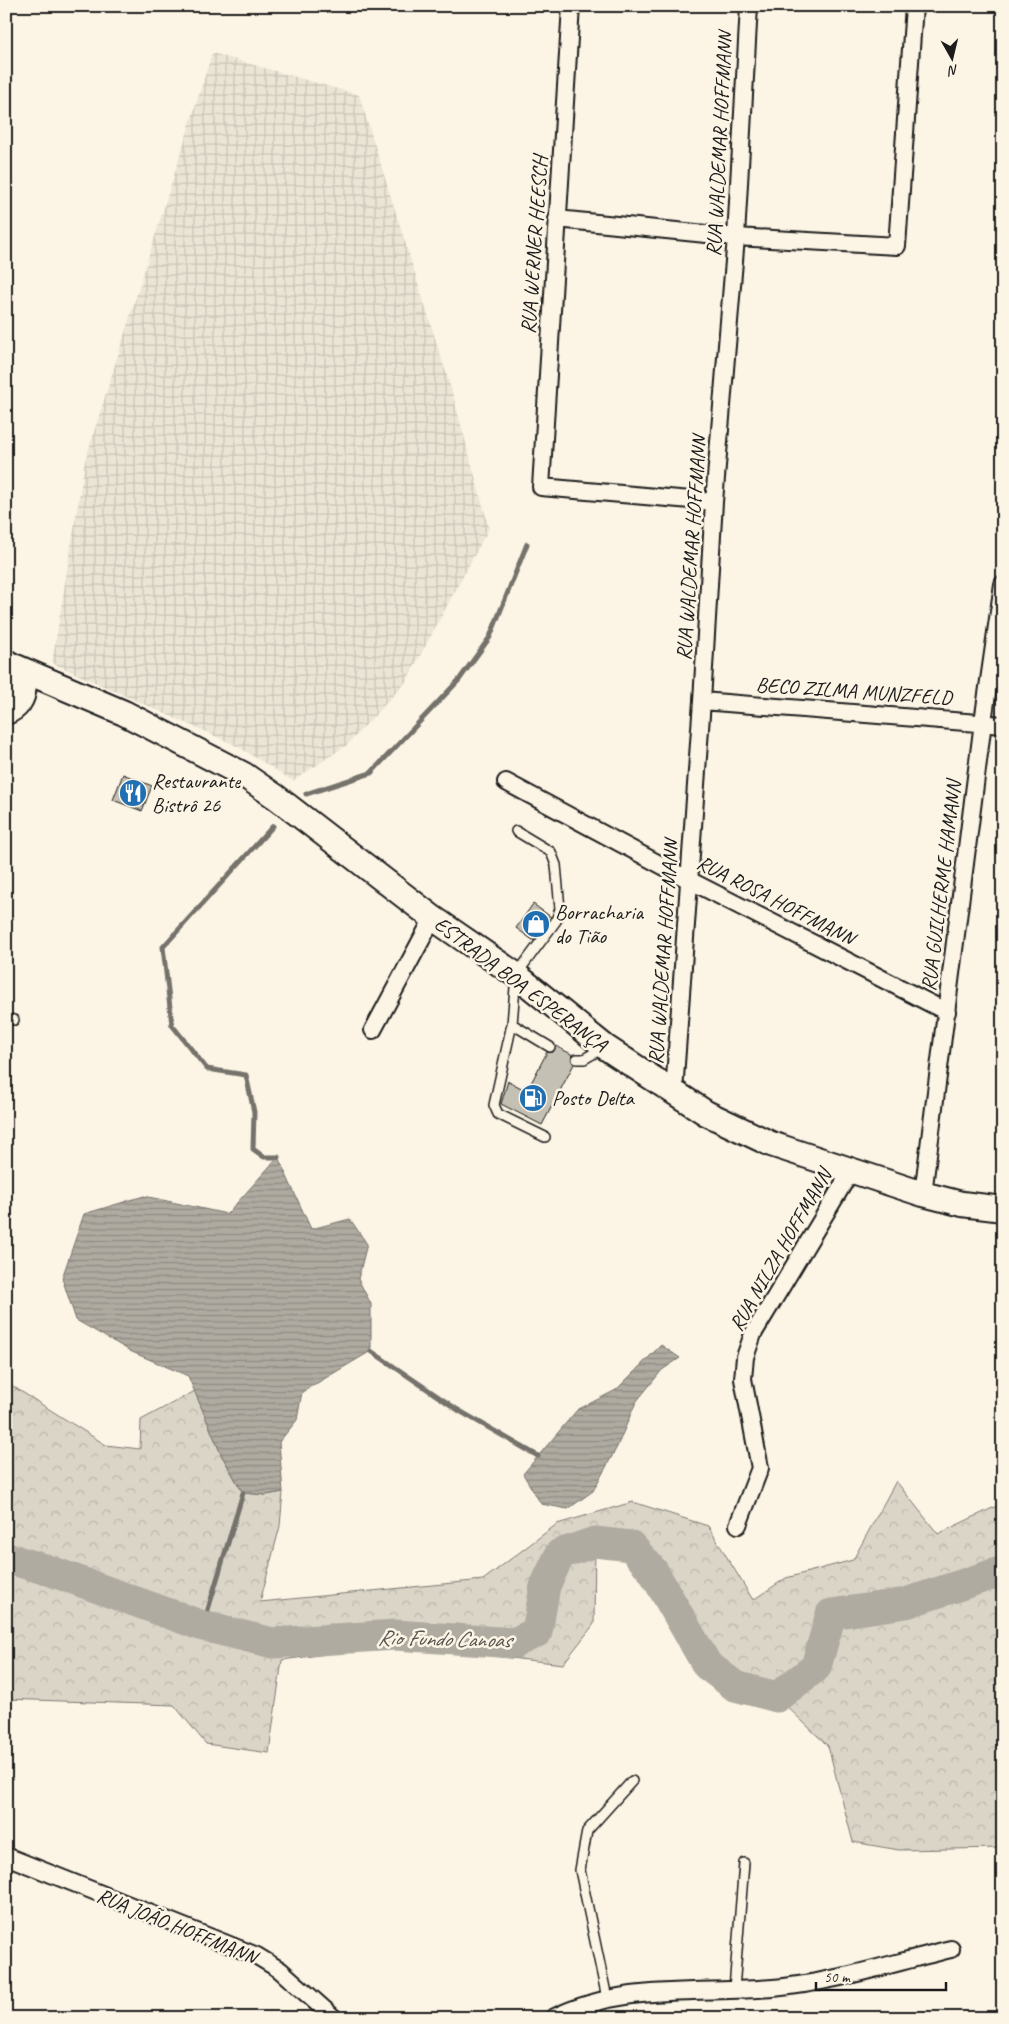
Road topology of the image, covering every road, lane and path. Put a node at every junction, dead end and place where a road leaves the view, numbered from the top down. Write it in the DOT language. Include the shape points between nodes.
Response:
graph roads {
  1 [pos="571,6"];
  2 [pos="749,6"];
  3 [pos="914,6"];
  4 [pos="557,219"];
  5 [pos="736,237"];
  6 [pos="714,502"];
  7 [pos="1003,584"];
  8 [pos="11,665"];
  9 [pos="72,689"];
  10 [pos="702,701"];
  11 [pos="11,708"];
  12 [pos="983,722"];
  13 [pos="1003,725"];
  14 [pos="506,782"];
  15 [pos="516,831"];
  16 [pos="689,880"];
  17 [pos="433,918"];
  18 [pos="516,975"];
  19 [pos="947,1012"];
  20 [pos="512,1024"];
  21 [pos="373,1030"];
  22 [pos="550,1047"];
  23 [pos="605,1047"];
  24 [pos="577,1059"];
  25 [pos="674,1092"];
  26 [pos="544,1137"];
  27 [pos="851,1171"];
  28 [pos="923,1194"];
  29 [pos="1003,1208"];
  30 [pos="738,1526"];
  31 [pos="632,1781"];
  32 [pos="6,1856"];
  33 [pos="744,1862"];
  34 [pos="951,1949"];
  35 [pos="734,1989"];
  36 [pos="607,1998"];
  37 [pos="334,2018"];
  38 [pos="553,2018"];
  1 -- 4 [label="street, RUA WERNER HEESCH"];
  2 -- 5 [label="street, RUA WALDEMAR HOFFMANN"];
  3 -- 5 [label="street" via="897,246"];
  4 -- 5 [label="street"];
  4 -- 6 [label="street, RUA WERNER HEESCH" via="541,487"];
  5 -- 6 [label="street, RUA WALDEMAR HOFFMANN"];
  6 -- 10 [label="street, RUA WALDEMAR HOFFMANN"];
  7 -- 12 [label="street, RUA GUILHERME HAMANN"];
  8 -- 9 [label="street, ESTRADA BOA ESPERANÇA"];
  8 -- 11 [label="street" via="23,680"];
  9 -- 11 [label="street"];
  9 -- 17 [label="street, ESTRADA BOA ESPERANÇA" via="244,775 276,796"];
  10 -- 12 [label="street, BECO ZILMA MUNZFELD"];
  10 -- 16 [label="street, RUA WALDEMAR HOFFMANN"];
  12 -- 13 [label="street, BECO ZILMA MUNZFELD"];
  12 -- 19 [label="street, RUA GUILHERME HAMANN"];
  14 -- 16 [label="street, RUA ROSA HOFFMANN"];
  15 -- 18 [label="lane" via="551,852 556,866 560,909 556,921"];
  16 -- 19 [label="street, RUA ROSA HOFFMANN"];
  16 -- 25 [label="street, RUA WALDEMAR HOFFMANN"];
  17 -- 18 [label="street, ESTRADA BOA ESPERANÇA"];
  17 -- 21 [label="street"];
  18 -- 20 [label="lane"];
  18 -- 23 [label="street, ESTRADA BOA ESPERANÇA"];
  19 -- 28 [label="street, RUA GUILHERME HAMANN"];
  20 -- 22 [label="lane"];
  20 -- 26 [label="lane" via="497,1087 496,1111"];
  23 -- 24 [label="lane" via="584,1059"];
  23 -- 25 [label="street, ESTRADA BOA ESPERANÇA"];
  25 -- 27 [label="street, ESTRADA BOA ESPERANÇA" via="747,1134"];
  27 -- 28 [label="street, ESTRADA BOA ESPERANÇA"];
  27 -- 30 [label="street, RUA NILZA HOFFMANN" via="753,1334 745,1357 742,1379 760,1468"];
  28 -- 29 [label="street, ESTRADA BOA ESPERANÇA" via="962,1204"];
  31 -- 36 [label="lane" via="587,1831 580,1870"];
  32 -- 37 [label="street, RUA JOÃO HOFFMANN" via="257,1956 280,1970"];
  33 -- 35 [label="lane"];
  34 -- 35 [label="street" via="817,1981 774,1988"];
  35 -- 36 [label="street" via="640,1993"];
  36 -- 38 [label="street" via="582,2004"];
}
